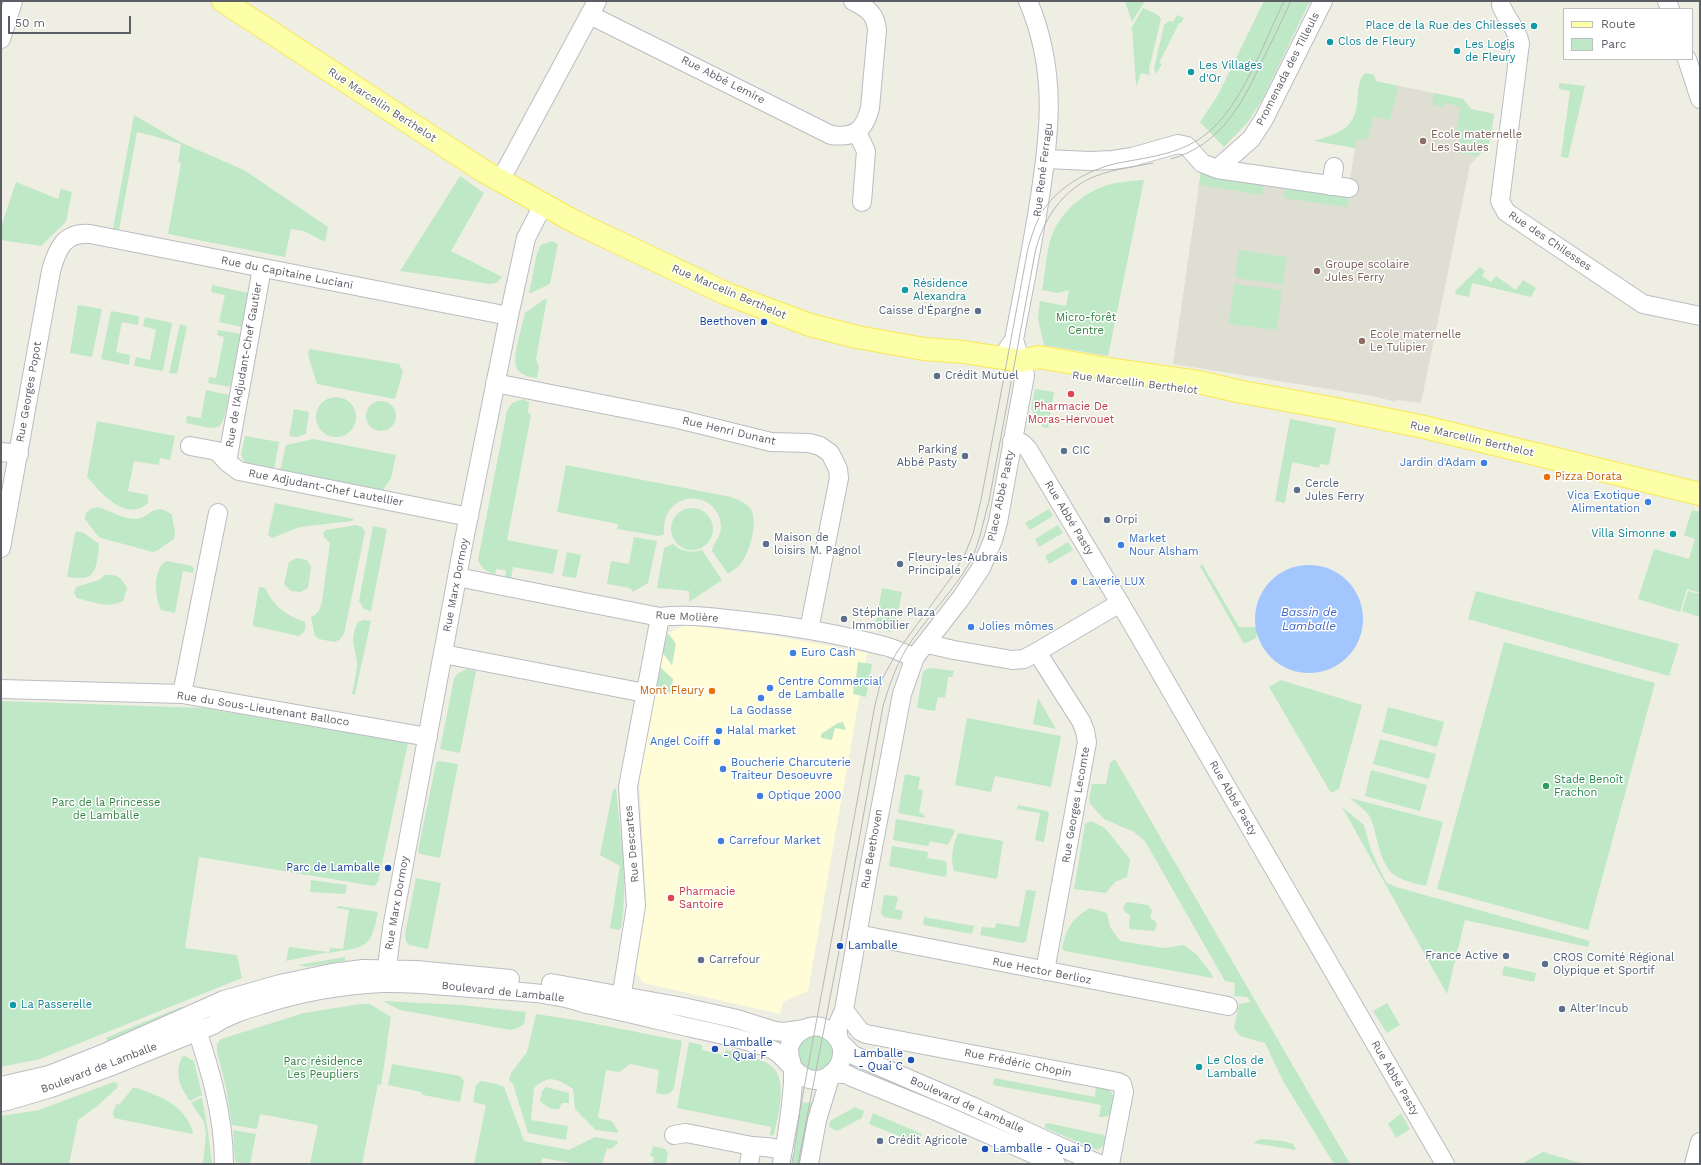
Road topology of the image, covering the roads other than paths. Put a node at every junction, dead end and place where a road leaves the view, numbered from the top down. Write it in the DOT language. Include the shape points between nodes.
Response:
graph roads {
  1 [pos="13,1"];
  2 [pos="223,1"];
  3 [pos="853,1"];
  4 [pos="1028,1"];
  5 [pos="1323,1"];
  6 [pos="1498,2"];
  7 [pos="594,8"];
  8 [pos="1,39"];
  9 [pos="1687,60"];
  10 [pos="1700,99"];
  11 [pos="857,132"];
  12 [pos="1046,159"];
  13 [pos="1334,167"];
  14 [pos="1217,169"];
  15 [pos="500,181"];
  16 [pos="1331,186"];
  17 [pos="1349,188"];
  18 [pos="862,202"];
  19 [pos="543,204"];
  20 [pos="66,240"];
  21 [pos="262,268"];
  22 [pos="509,316"];
  23 [pos="1700,316"];
  24 [pos="1018,360"];
  25 [pos="495,383"];
  26 [pos="1242,392"];
  27 [pos="1012,441"];
  28 [pos="190,446"];
  29 [pos="1,452"];
  30 [pos="19,454"];
  31 [pos="227,462"];
  32 [pos="1700,494"];
  33 [pos="218,513"];
  34 [pos="469,516"];
  35 [pos="1,548"];
  36 [pos="458,577"];
  37 [pos="1120,603"];
  38 [pos="660,617"];
  39 [pos="809,630"];
  40 [pos="927,644"];
  41 [pos="1037,652"];
  42 [pos="443,654"];
  43 [pos="915,657"];
  44 [pos="1,689"];
  45 [pos="645,693"];
  46 [pos="182,694"];
  47 [pos="428,737"];
  48 [pos="857,934"];
  49 [pos="1045,971"];
  50 [pos="385,977"];
  51 [pos="620,1003"];
  52 [pos="1228,1006"];
  53 [pos="844,1010"];
  54 [pos="194,1023"];
  55 [pos="805,1029"];
  56 [pos="839,1041"];
  57 [pos="793,1067"];
  58 [pos="831,1074"];
  59 [pos="1,1086"];
  60 [pos="1,1102"];
  61 [pos="674,1135"];
  62 [pos="1700,1143"];
  63 [pos="752,1146"];
  64 [pos="1037,1153"];
  65 [pos="783,1157"];
  66 [pos="224,1164"];
  67 [pos="749,1164"];
  68 [pos="809,1164"];
  69 [pos="1056,1164"];
  70 [pos="1099,1164"];
  71 [pos="1110,1164"];
  72 [pos="1445,1164"];
  73 [pos="1694,1164"];
  1 -- 8 [label="street"];
  2 -- 15 [label="main road, Rue Marcellin Berthelot"];
  3 -- 11 [label="street" via="865,7 876,19 877,30 870,108 866,121"];
  4 -- 12 [label="street, Rue René Ferragu" via="1043,47 1048,73 1050,116"];
  5 -- 14 [label="street, Promenada des Tilleuls" via="1264,119 1251,139"];
  6 -- 23 [label="street, Rue des Chilesses" via="1518,35 1520,43 1500,201 1506,212 1644,304"];
  7 -- 11 [label="street, Rue Abbé Lemire" via="831,135 845,136"];
  7 -- 15 [label="street"];
  9 -- 10 [label="street"];
  11 -- 18 [label="street" via="866,151"];
  12 -- 14 [label="street" via="1114,160 1178,144 1187,146 1202,164"];
  12 -- 24 [label="street, Rue René Ferragu"];
  13 -- 16 [label="street"];
  14 -- 16 [label="street"];
  15 -- 19 [label="main road, Rue Marcellin Berthelot"];
  16 -- 17 [label="street"];
  19 -- 22 [label="street, Rue Marx Dormoy" via="526,238"];
  19 -- 24 [label="main road, Rue Marcelin Berthelot" via="581,226 727,294 810,325 898,345"];
  20 -- 21 [label="street, Rue du Capitaine Luciani" via="80,233 90,234"];
  20 -- 30 [label="street, Rue Georges Popot" via="55,256 51,271"];
  21 -- 22 [label="street, Rue du Capitaine Luciani"];
  21 -- 31 [label="street, Rue de l'Adjudant-Chef Gautier"];
  22 -- 25 [label="street, Rue Marx Dormoy"];
  24 -- 26 [label="main road, Rue Marcellin Berthelot" via="1153,387 1199,392"];
  24 -- 26 [label="main road, Rue Marcellin Berthelot" via="1039,357 1198,382"];
  24 -- 27 [label="street, Place Abbé Pasty"];
  25 -- 34 [label="street, Rue Marx Dormoy"];
  25 -- 39 [label="street, Rue Henri Dunant" via="678,419 771,442 809,443 820,446 830,454 838,469 839,478"];
  26 -- 32 [label="main road, Rue Marcellin Berthelot" via="1424,427"];
  27 -- 37 [label="street, Rue Abbé Pasty" via="1022,442 1028,449"];
  27 -- 40 [label="street, Place Abbé Pasty" via="999,514 987,556"];
  28 -- 31 [label="street, Rue Adjudant-Chef Lautellier" via="217,452"];
  29 -- 30 [label="street"];
  30 -- 35 [label="street, Rue Georges Popot"];
  31 -- 34 [label="street, Rue Adjudant-Chef Lautellier" via="239,471"];
  33 -- 46 [label="street"];
  34 -- 36 [label="street, Rue Marx Dormoy"];
  36 -- 38 [label="street, Rue Molière"];
  36 -- 42 [label="street, Rue Marx Dormoy"];
  37 -- 41 [label="street"];
  37 -- 72 [label="street, Rue Abbé Pasty"];
  38 -- 39 [label="street, Rue Molière" via="672,615 717,618"];
  38 -- 45 [label="street, Rue Descartes"];
  39 -- 43 [label="street, Rue Molière" via="882,645 903,655"];
  40 -- 41 [label="street" via="1012,660 1024,660"];
  40 -- 43 [label="street, Place Abbé Pasty"];
  41 -- 49 [label="street, Rue Georges Lecomte" via="1081,721 1087,742"];
  42 -- 45 [label="street"];
  42 -- 47 [label="street, Rue Marx Dormoy"];
  43 -- 48 [label="street, Rue Beethoven" via="902,694"];
  44 -- 46 [label="street, Rue du Sous-Lieutenant Balloco"];
  45 -- 51 [label="street, Rue Descartes" via="628,787 636,906"];
  46 -- 47 [label="street, Rue du Sous-Lieutenant Balloco"];
  47 -- 50 [label="street, Rue Marx Dormoy"];
  48 -- 49 [label="street, Rue Hector Berlioz"];
  48 -- 53 [label="street, Rue Beethoven"];
  49 -- 52 [label="street, Rue Hector Berlioz"];
  50 -- 51 [label="street, Boulevard de Lamballe" via="424,971 549,983"];
  50 -- 54 [label="street, Boulevard de Lamballe" via="363,969 280,984 224,1000"];
  51 -- 55 [label="street, Boulevard de Lamballe" via="683,1006 775,1031"];
  51 -- 57 [label="street, Boulevard de Lamballe" via="765,1047 778,1052"];
  53 -- 56 [label="street, Rue Beethoven" via="837,1026"];
  53 -- 71 [label="street, Rue Frédéric Chopin" via="860,1031 866,1034 1122,1084 1124,1092"];
  54 -- 59 [label="street, Boulevard de Lamballe" via="107,1052 49,1075"];
  54 -- 60 [label="street, Boulevard de Lamballe" via="112,1066 51,1088"];
  54 -- 66 [label="street" via="217,1102"];
  55 -- 56 [label="street" via="816,1026 824,1028 833,1033"];
  55 -- 57 [label="street" via="794,1037 790,1044 789,1055"];
  56 -- 58 [label="street" via="841,1061"];
  56 -- 64 [label="street, Boulevard de Lamballe" via="853,1055 974,1107"];
  57 -- 58 [label="street" via="801,1076 814,1080"];
  57 -- 65 [label="street"];
  58 -- 64 [label="street, Boulevard de Lamballe" via="846,1074"];
  58 -- 68 [label="street" via="817,1120"];
  61 -- 63 [label="street" via="686,1133"];
  62 -- 73 [label="street"];
  63 -- 65 [label="street" via="766,1147"];
  63 -- 67 [label="street"];
  64 -- 69 [label="street, Boulevard de Lamballe"];
  64 -- 70 [label="street, Boulevard de Lamballe"];
}
